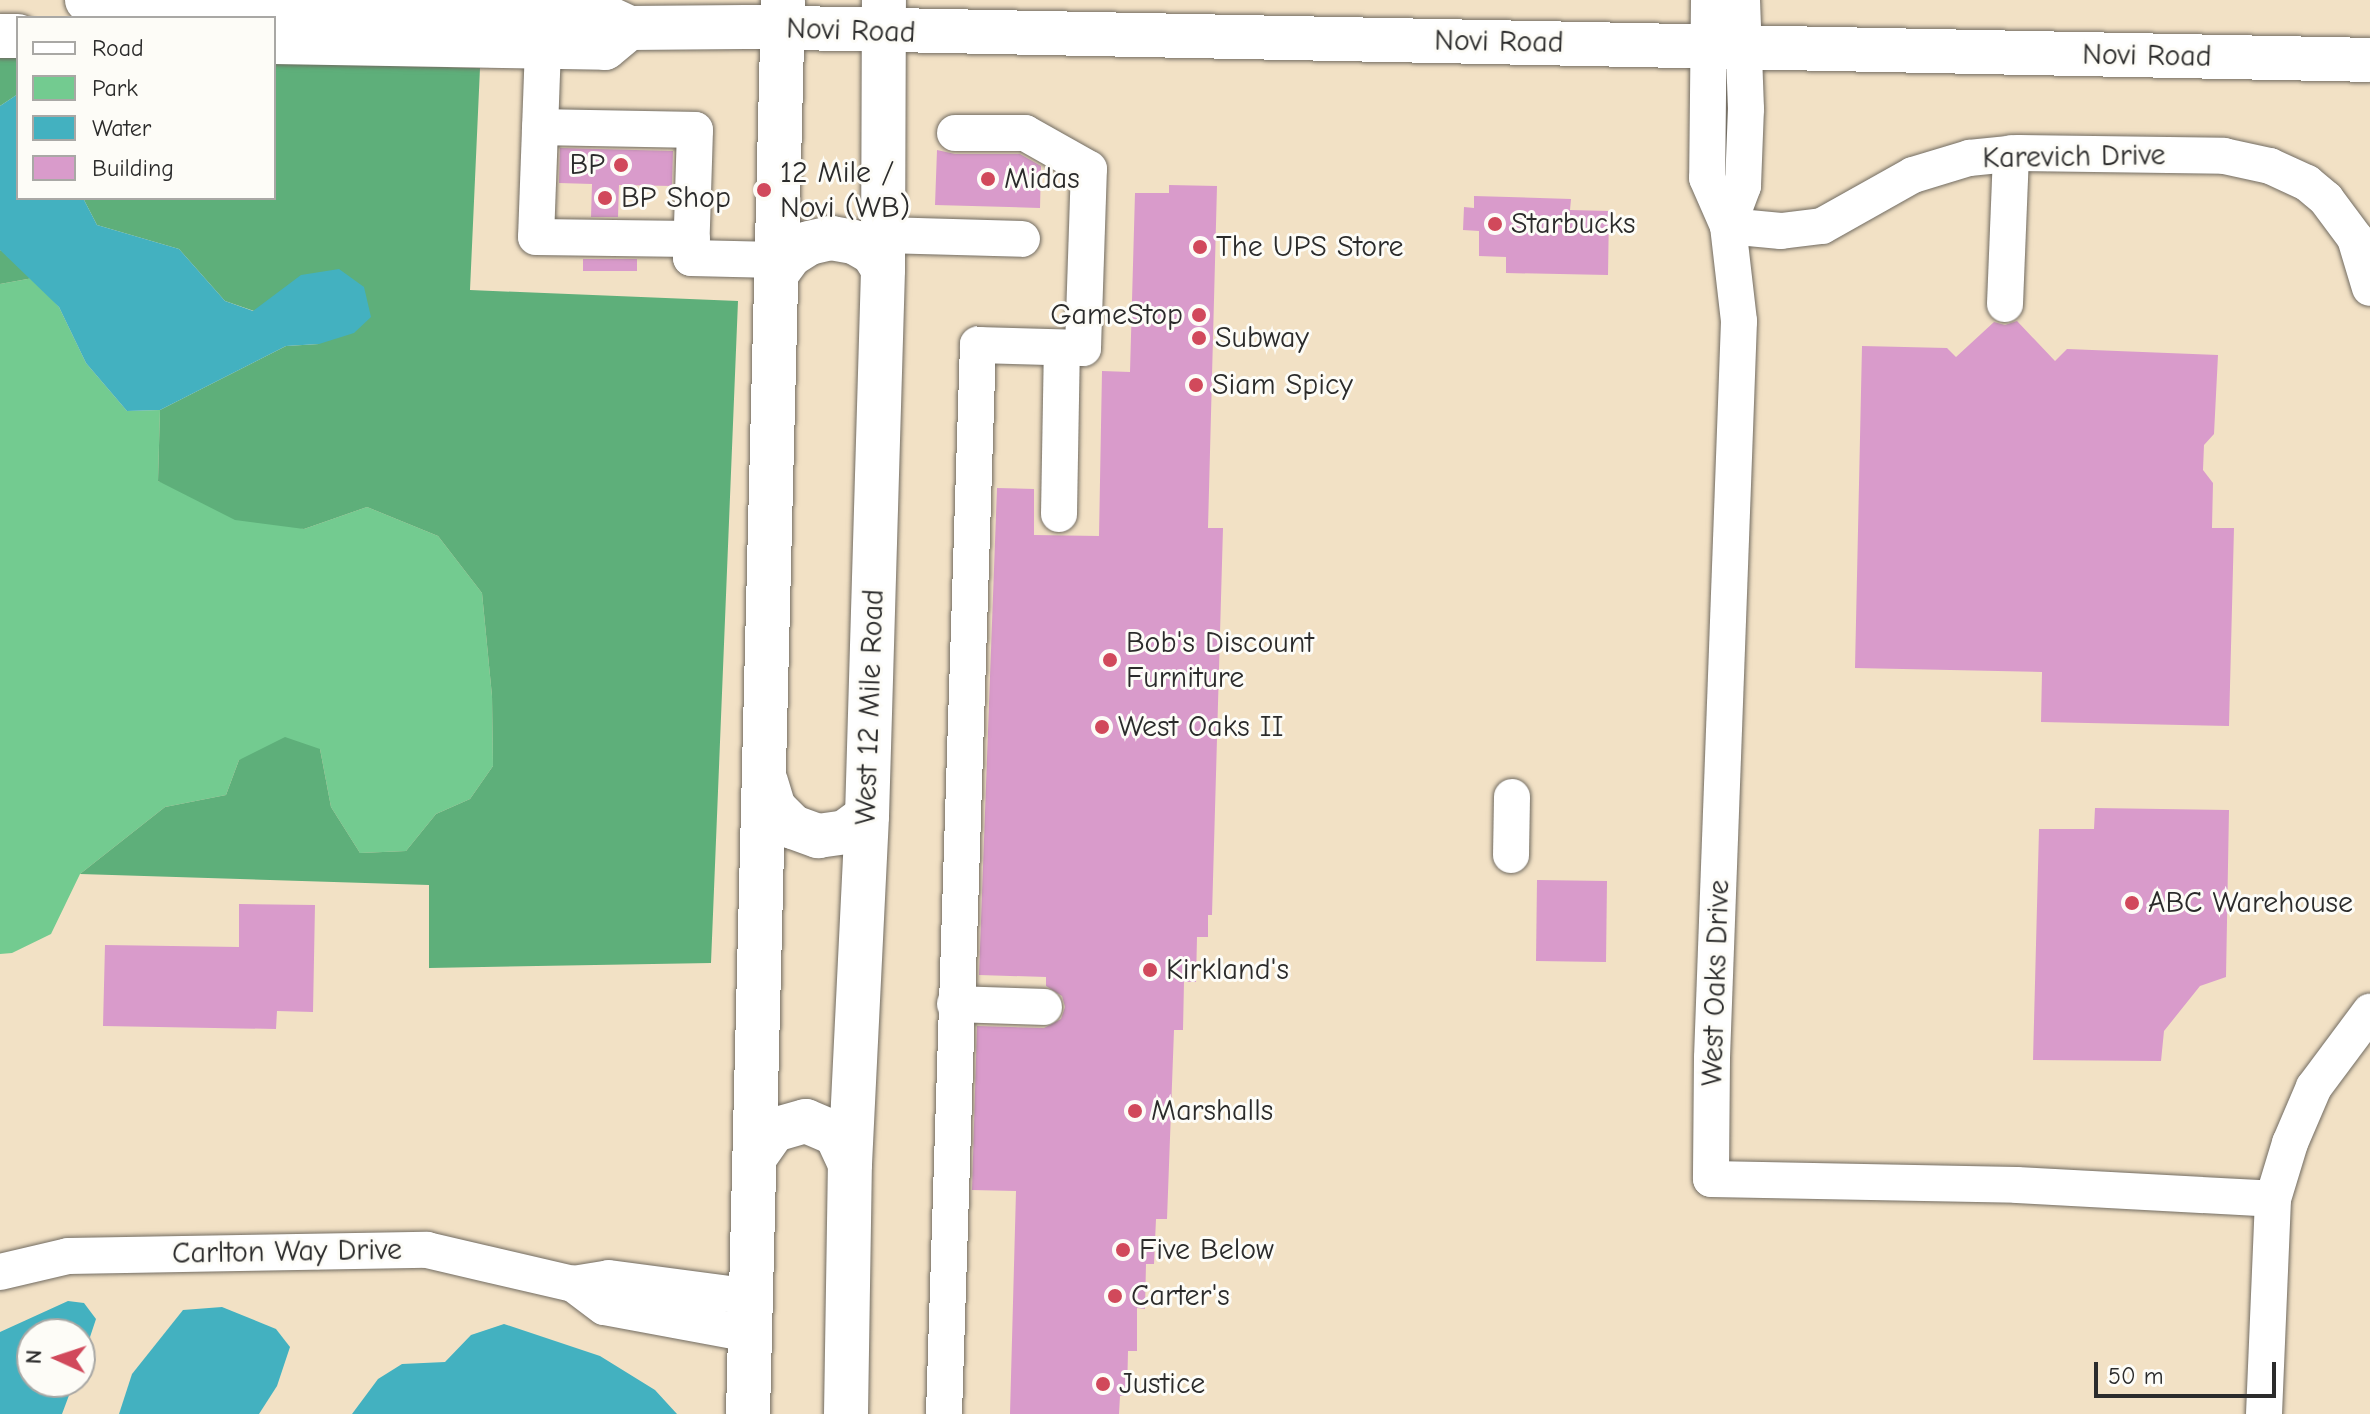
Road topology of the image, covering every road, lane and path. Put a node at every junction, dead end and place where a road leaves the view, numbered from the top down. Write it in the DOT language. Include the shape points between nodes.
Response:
graph roads {
  1 [pos="87,0"];
  2 [pos="1709,0"];
  3 [pos="1742,0"];
  4 [pos="783,15"];
  5 [pos="884,16"];
  6 [pos="629,28"];
  7 [pos="276,42"];
  8 [pos="543,47"];
  9 [pos="1725,47"];
  10 [pos="2370,60"];
  11 [pos="540,127"];
  12 [pos="955,133"];
  13 [pos="2011,153"];
  14 [pos="1728,226"];
  15 [pos="692,239"];
  16 [pos="1022,239"];
  17 [pos="883,252"];
  18 [pos="776,267"];
  19 [pos="2370,288"];
  20 [pos="2005,304"];
  21 [pos="1062,348"];
  22 [pos="1059,514"];
  23 [pos="766,782"];
  24 [pos="1512,797"];
  25 [pos="867,816"];
  26 [pos="1511,855"];
  27 [pos="955,1004"];
  28 [pos="1044,1007"];
  29 [pos="2370,1012"];
  30 [pos="755,1157"];
  31 [pos="850,1164"];
  32 [pos="2273,1199"];
  33 [pos="0,1272"];
  34 [pos="751,1316"];
  35 [pos="748,1414"];
  36 [pos="846,1414"];
  37 [pos="944,1414"];
  38 [pos="2264,1414"];
  1 -- 6 [label="main road, Novi Road" via="595,12"];
  2 -- 9 [label="street"];
  3 -- 9 [label="street"];
  4 -- 5 [label="main road, Novi Road"];
  4 -- 6 [label="main road, Novi Road"];
  4 -- 18 [label="main road"];
  5 -- 9 [label="main road, Novi Road"];
  5 -- 17 [label="main road, West 12 Mile Road"];
  6 -- 8 [label="main road" via="605,48"];
  7 -- 8 [label="main road"];
  8 -- 11 [label="street"];
  9 -- 10 [label="main road, Novi Road"];
  9 -- 14 [label="street, West Oaks Drive" via="1707,178"];
  11 -- 15 [label="street" via="695,130"];
  11 -- 15 [label="street" via="536,237"];
  12 -- 21 [label="street" via="1025,133 1089,169 1083,348"];
  13 -- 14 [label="street, Karevich Drive" via="1927,170 1822,226 1781,231"];
  13 -- 19 [label="street, Karevich Drive" via="2224,156 2270,166 2307,183 2337,210 2355,238"];
  13 -- 20 [label="street"];
  14 -- 32 [label="street, West Oaks Drive" via="1739,321 1738,427 1711,1179 2017,1185"];
  15 -- 18 [label="street" via="691,258"];
  16 -- 17 [label="street"];
  17 -- 18 [label="main road" via="831,238 809,243"];
  17 -- 25 [label="main road, West 12 Mile Road"];
  18 -- 23 [label="main road"];
  21 -- 22 [label="street"];
  21 -- 27 [label="street" via="978,345"];
  23 -- 25 [label="main road" via="774,808 793,827 818,836 845,832"];
  23 -- 30 [label="main road"];
  24 -- 26 [label="street"];
  25 -- 31 [label="main road, West 12 Mile Road"];
  27 -- 28 [label="street"];
  27 -- 37 [label="street"];
  29 -- 32 [label="street" via="2314,1087"];
  30 -- 31 [label="main road" via="774,1130 806,1121 836,1134"];
  30 -- 34 [label="main road"];
  31 -- 36 [label="main road, West 12 Mile Road"];
  32 -- 38 [label="street"];
  33 -- 34 [label="street, Carlton Way Drive" via="68,1256 427,1250 573,1284 609,1278"];
  34 -- 35 [label="main road"];
}
